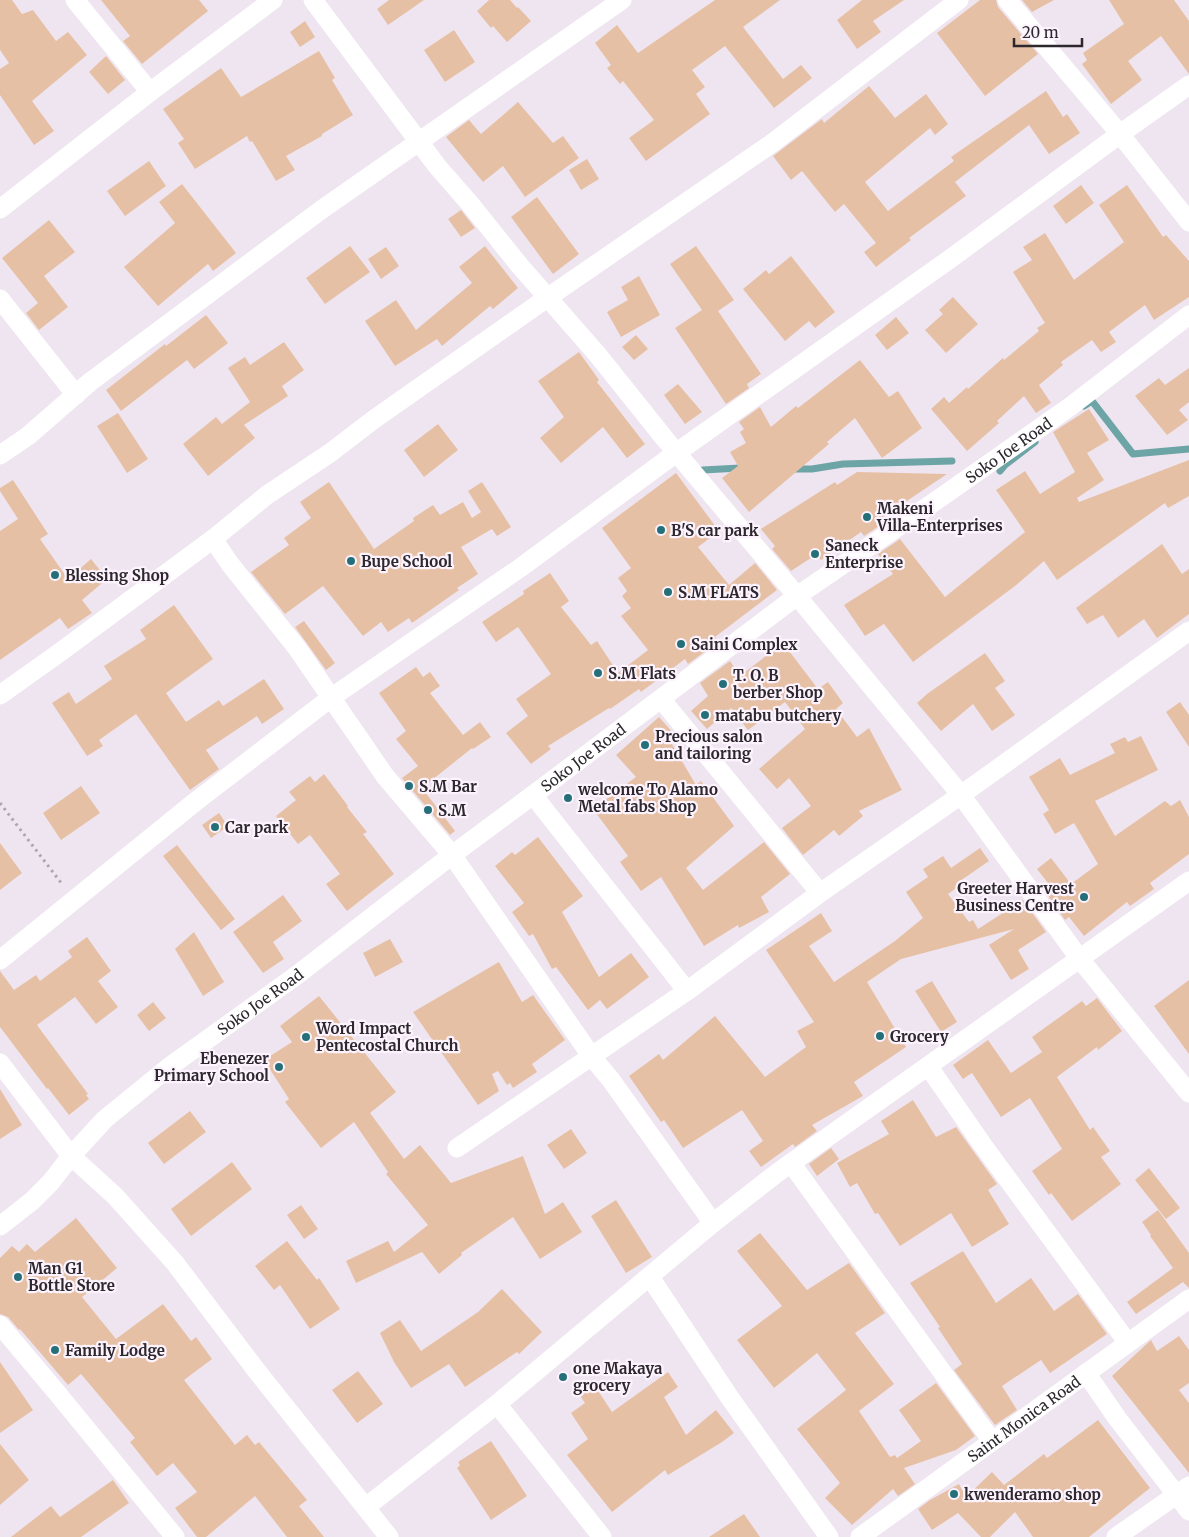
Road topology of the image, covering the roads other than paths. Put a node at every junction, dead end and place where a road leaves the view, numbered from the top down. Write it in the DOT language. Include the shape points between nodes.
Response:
graph roads {
  1 [pos="75,0"];
  2 [pos="273,0"];
  3 [pos="313,0"];
  4 [pos="622,0"];
  5 [pos="960,0"];
  6 [pos="1008,0"];
  7 [pos="1189,85"];
  8 [pos="150,92"];
  9 [pos="1120,134"];
  10 [pos="419,141"];
  11 [pos="0,209"];
  12 [pos="1189,222"];
  13 [pos="547,298"];
  14 [pos="0,299"];
  15 [pos="1189,315"];
  16 [pos="76,395"];
  17 [pos="676,452"];
  18 [pos="0,455"];
  19 [pos="213,539"];
  20 [pos="797,596"];
  21 [pos="1189,631"];
  22 [pos="0,695"];
  23 [pos="332,697"];
  24 [pos="661,699"];
  25 [pos="961,794"];
  26 [pos="533,795"];
  27 [pos="452,854"];
  28 [pos="1189,881"];
  29 [pos="820,893"];
  30 [pos="1079,958"];
  31 [pos="0,960"];
  32 [pos="687,991"];
  33 [pos="592,1057"];
  34 [pos="0,1063"];
  35 [pos="928,1066"];
  36 [pos="1189,1094"];
  37 [pos="457,1148"];
  38 [pos="71,1156"];
  39 [pos="791,1163"];
  40 [pos="713,1224"];
  41 [pos="0,1226"];
  42 [pos="650,1277"];
  43 [pos="1189,1299"];
  44 [pos="0,1325"];
  45 [pos="1128,1343"];
  46 [pos="1086,1373"];
  47 [pos="497,1404"];
  48 [pos="992,1442"];
  49 [pos="1183,1491"];
  50 [pos="366,1507"];
  51 [pos="1189,1511"];
  52 [pos="175,1537"];
  53 [pos="389,1537"];
  54 [pos="602,1537"];
  55 [pos="829,1537"];
  56 [pos="860,1537"];
  57 [pos="1116,1537"];
  1 -- 8 [label="street"];
  2 -- 8 [label="street"];
  3 -- 10 [label="street"];
  4 -- 10 [label="street"];
  5 -- 13 [label="street" via="771,144"];
  6 -- 9 [label="street"];
  7 -- 9 [label="street"];
  8 -- 11 [label="street"];
  9 -- 12 [label="street"];
  9 -- 17 [label="street" via="950,259"];
  10 -- 13 [label="street"];
  10 -- 16 [label="street" via="313,216"];
  13 -- 17 [label="street"];
  13 -- 19 [label="street" via="267,496"];
  14 -- 16 [label="street"];
  15 -- 20 [label="street, Soko Joe Road" via="1071,406"];
  16 -- 18 [label="street"];
  17 -- 20 [label="street"];
  17 -- 23 [label="street" via="520,568"];
  19 -- 22 [label="street"];
  19 -- 23 [label="street"];
  20 -- 24 [label="street, Soko Joe Road"];
  20 -- 25 [label="street"];
  21 -- 25 [label="street"];
  23 -- 27 [label="street" via="385,776"];
  23 -- 31 [label="street" via="195,802"];
  24 -- 26 [label="street, Soko Joe Road"];
  24 -- 29 [label="street"];
  25 -- 29 [label="street"];
  25 -- 30 [label="street"];
  26 -- 27 [label="street, Soko Joe Road"];
  26 -- 32 [label="street"];
  27 -- 33 [label="street"];
  27 -- 38 [label="street, Soko Joe Road" via="298,975 169,1067 105,1119"];
  28 -- 30 [label="street"];
  29 -- 32 [label="street"];
  30 -- 35 [label="street"];
  30 -- 36 [label="street"];
  32 -- 33 [label="street"];
  33 -- 37 [label="street"];
  33 -- 40 [label="street"];
  34 -- 38 [label="street"];
  35 -- 39 [label="street"];
  35 -- 45 [label="street"];
  38 -- 41 [label="street, Soko Joe Road" via="32,1201"];
  38 -- 50 [label="street" via="115,1196 175,1262 256,1370"];
  39 -- 40 [label="street"];
  39 -- 48 [label="street"];
  40 -- 42 [label="street"];
  42 -- 47 [label="street"];
  42 -- 55 [label="street" via="730,1398"];
  43 -- 45 [label="street, Saint Monica Road"];
  44 -- 52 [label="street"];
  45 -- 46 [label="street, Saint Monica Road"];
  46 -- 48 [label="street, Saint Monica Road"];
  46 -- 49 [label="street" via="1117,1418"];
  47 -- 50 [label="street"];
  47 -- 54 [label="street"];
  48 -- 56 [label="street, Saint Monica Road"];
  49 -- 51 [label="street"];
  49 -- 57 [label="street"];
  50 -- 53 [label="street"];
}
